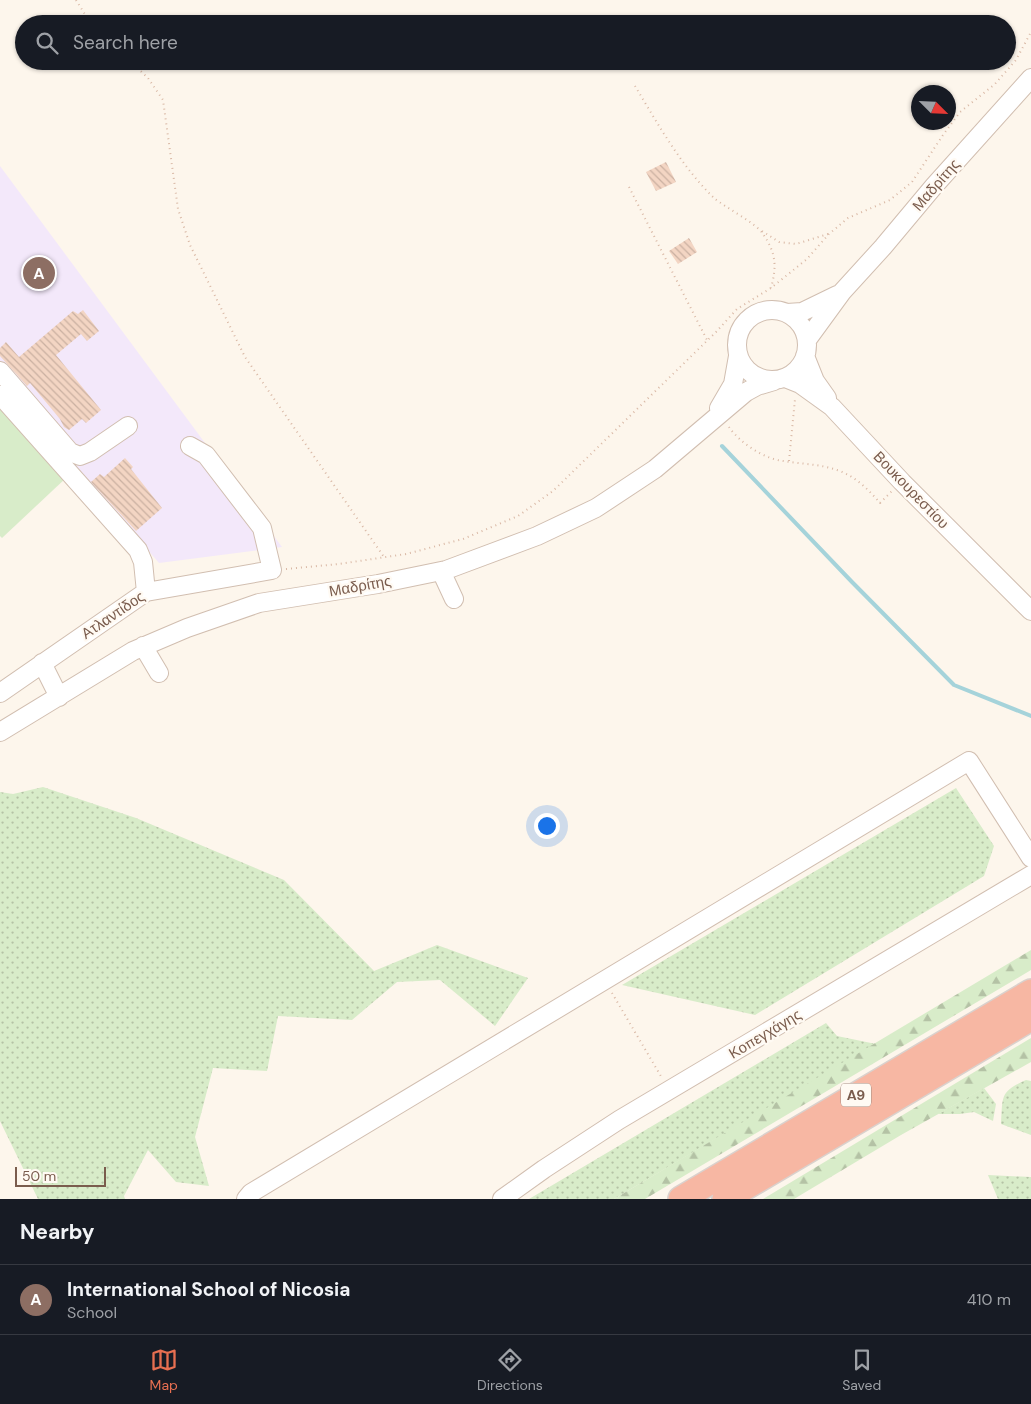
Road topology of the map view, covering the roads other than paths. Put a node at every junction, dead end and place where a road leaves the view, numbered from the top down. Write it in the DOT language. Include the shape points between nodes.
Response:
graph roads {
  1 [pos="1031,78"];
  2 [pos="842,292"];
  3 [pos="787,313"];
  4 [pos="806,348"];
  5 [pos="738,356"];
  6 [pos="0,371"];
  7 [pos="779,379"];
  8 [pos="0,395"];
  9 [pos="832,407"];
  10 [pos="719,423"];
  11 [pos="128,426"];
  12 [pos="190,446"];
  13 [pos="441,571"];
  14 [pos="146,592"];
  15 [pos="454,599"];
  16 [pos="1031,611"];
  17 [pos="143,646"];
  18 [pos="42,663"];
  19 [pos="160,673"];
  20 [pos="0,693"];
  21 [pos="58,697"];
  22 [pos="0,732"];
  23 [pos="1031,858"];
  24 [pos="1031,875"];
  25 [pos="1031,992"];
  26 [pos="1031,1018"];
  27 [pos="246,1199"];
  28 [pos="502,1199"];
  29 [pos="682,1199"];
  30 [pos="725,1199"];
  1 -- 2 [label="street, Μαδρίτης"];
  2 -- 3 [label="street, Μαδρίτης" via="802,312"];
  2 -- 4 [label="street, Μαδρίτης"];
  3 -- 4 [label="street" via="804,329"];
  3 -- 5 [label="street" via="764,310 753,315 739,333 736,344"];
  4 -- 7 [label="street" via="802,363 795,372"];
  4 -- 9 [label="street" via="815,381"];
  5 -- 7 [label="street" via="751,374 762,379"];
  5 -- 10 [label="street, Μαδρίτης" via="733,384"];
  6 -- 11 [label="street" via="70,452 80,456 90,452"];
  7 -- 9 [label="street, Βουκουρεστίου" via="800,384"];
  7 -- 10 [label="street, Μαδρίτης" via="746,392"];
  8 -- 14 [label="street" via="138,550 143,562"];
  9 -- 16 [label="street, Βουκουρεστίου"];
  10 -- 13 [label="street, Μαδρίτης" via="596,508 537,536"];
  12 -- 14 [label="street, Ατλαντίδος" via="206,455 262,528 272,570"];
  13 -- 15 [label="street"];
  13 -- 17 [label="street, Μαδρίτης" via="259,603"];
  14 -- 18 [label="street, Ατλαντίδος"];
  17 -- 19 [label="street"];
  17 -- 21 [label="street, Μαδρίτης"];
  18 -- 20 [label="street, Ατλαντίδος"];
  18 -- 21 [label="street"];
  21 -- 22 [label="street, Μαδρίτης"];
  23 -- 27 [label="street" via="969,761 251,1193"];
  24 -- 28 [label="street, Κοπεγχάγης" via="619,1120"];
  25 -- 29 [label="highway, A9"];
  26 -- 30 [label="highway, A9"];
}
